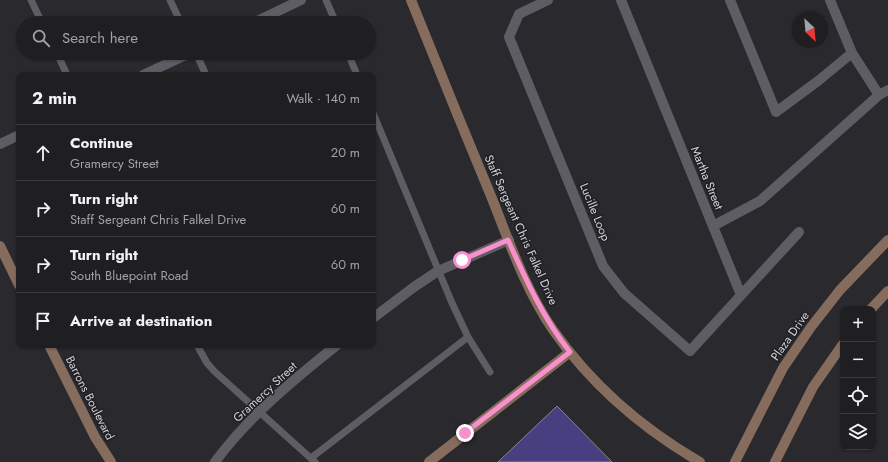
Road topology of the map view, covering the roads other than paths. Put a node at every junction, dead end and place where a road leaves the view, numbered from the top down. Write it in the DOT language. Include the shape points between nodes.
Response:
graph roads {
  1 [pos="31,0"];
  2 [pos="170,0"];
  3 [pos="301,0"];
  4 [pos="326,0"];
  5 [pos="411,0"];
  6 [pos="548,0"];
  7 [pos="621,0"];
  8 [pos="730,0"];
  9 [pos="830,0"];
  10 [pos="39,16"];
  11 [pos="178,16"];
  12 [pos="268,16"];
  13 [pos="333,16"];
  14 [pos="852,53"];
  15 [pos="60,60"];
  16 [pos="175,60"];
  17 [pos="199,60"];
  18 [pos="351,60"];
  19 [pos="66,72"];
  20 [pos="149,72"];
  21 [pos="205,72"];
  22 [pos="356,72"];
  23 [pos="884,92"];
  24 [pos="376,120"];
  25 [pos="16,136"];
  26 [pos="0,144"];
  27 [pos="712,226"];
  28 [pos="800,232"];
  29 [pos="508,240"];
  30 [pos="888,240"];
  31 [pos="0,246"];
  32 [pos="438,271"];
  33 [pos="16,279"];
  34 [pos="888,291"];
  35 [pos="741,296"];
  36 [pos="874,306"];
  37 [pos="376,316"];
  38 [pos="468,337"];
  39 [pos="50,348"];
  40 [pos="199,348"];
  41 [pos="332,348"];
  42 [pos="840,348"];
  43 [pos="570,352"];
  44 [pos="490,372"];
  45 [pos="259,412"];
  46 [pos="313,460"];
  47 [pos="111,462"];
  48 [pos="215,462"];
  49 [pos="429,462"];
  50 [pos="700,462"];
  51 [pos="735,462"];
  52 [pos="775,462"];
  1 -- 10 [label="lane"];
  2 -- 11 [label="lane"];
  3 -- 12 [label="street"];
  4 -- 13 [label="lane"];
  5 -- 29 [label="street, Staff Sergeant Chris Falkel Drive"];
  6 -- 35 [label="street, Lucille Loop" via="519,14 509,37 603,266 624,293 690,351"];
  7 -- 27 [label="street, Martha Street"];
  8 -- 14 [label="street" via="776,112"];
  9 -- 14 [label="street"];
  14 -- 23 [label="street"];
  15 -- 19 [label="lane"];
  16 -- 20 [label="street"];
  17 -- 21 [label="lane"];
  18 -- 22 [label="lane"];
  23 -- 27 [label="street, Martha Street" via="760,201"];
  24 -- 32 [label="lane"];
  25 -- 26 [label="street"];
  27 -- 35 [label="street"];
  28 -- 35 [label="street, Lucille Loop"];
  29 -- 32 [label="street"];
  29 -- 43 [label="street, Staff Sergeant Chris Falkel Drive" via="540,308"];
  30 -- 51 [label="street, Plaza Drive" via="840,290 811,327 783,368"];
  31 -- 33 [label="street"];
  32 -- 37 [label="street"];
  32 -- 38 [label="lane"];
  34 -- 36 [label="street"];
  38 -- 44 [label="lane"];
  38 -- 46 [label="lane"];
  39 -- 47 [label="street, Barrons Boulevard" via="92,432"];
  40 -- 45 [label="lane" via="214,371"];
  41 -- 45 [label="street, Gramercy Street"];
  42 -- 52 [label="street" via="813,387"];
  43 -- 49 [label="street"];
  43 -- 50 [label="street, Staff Sergeant Chris Falkel Drive" via="629,412"];
  45 -- 46 [label="lane"];
  45 -- 48 [label="street, Gramercy Street"];
}
